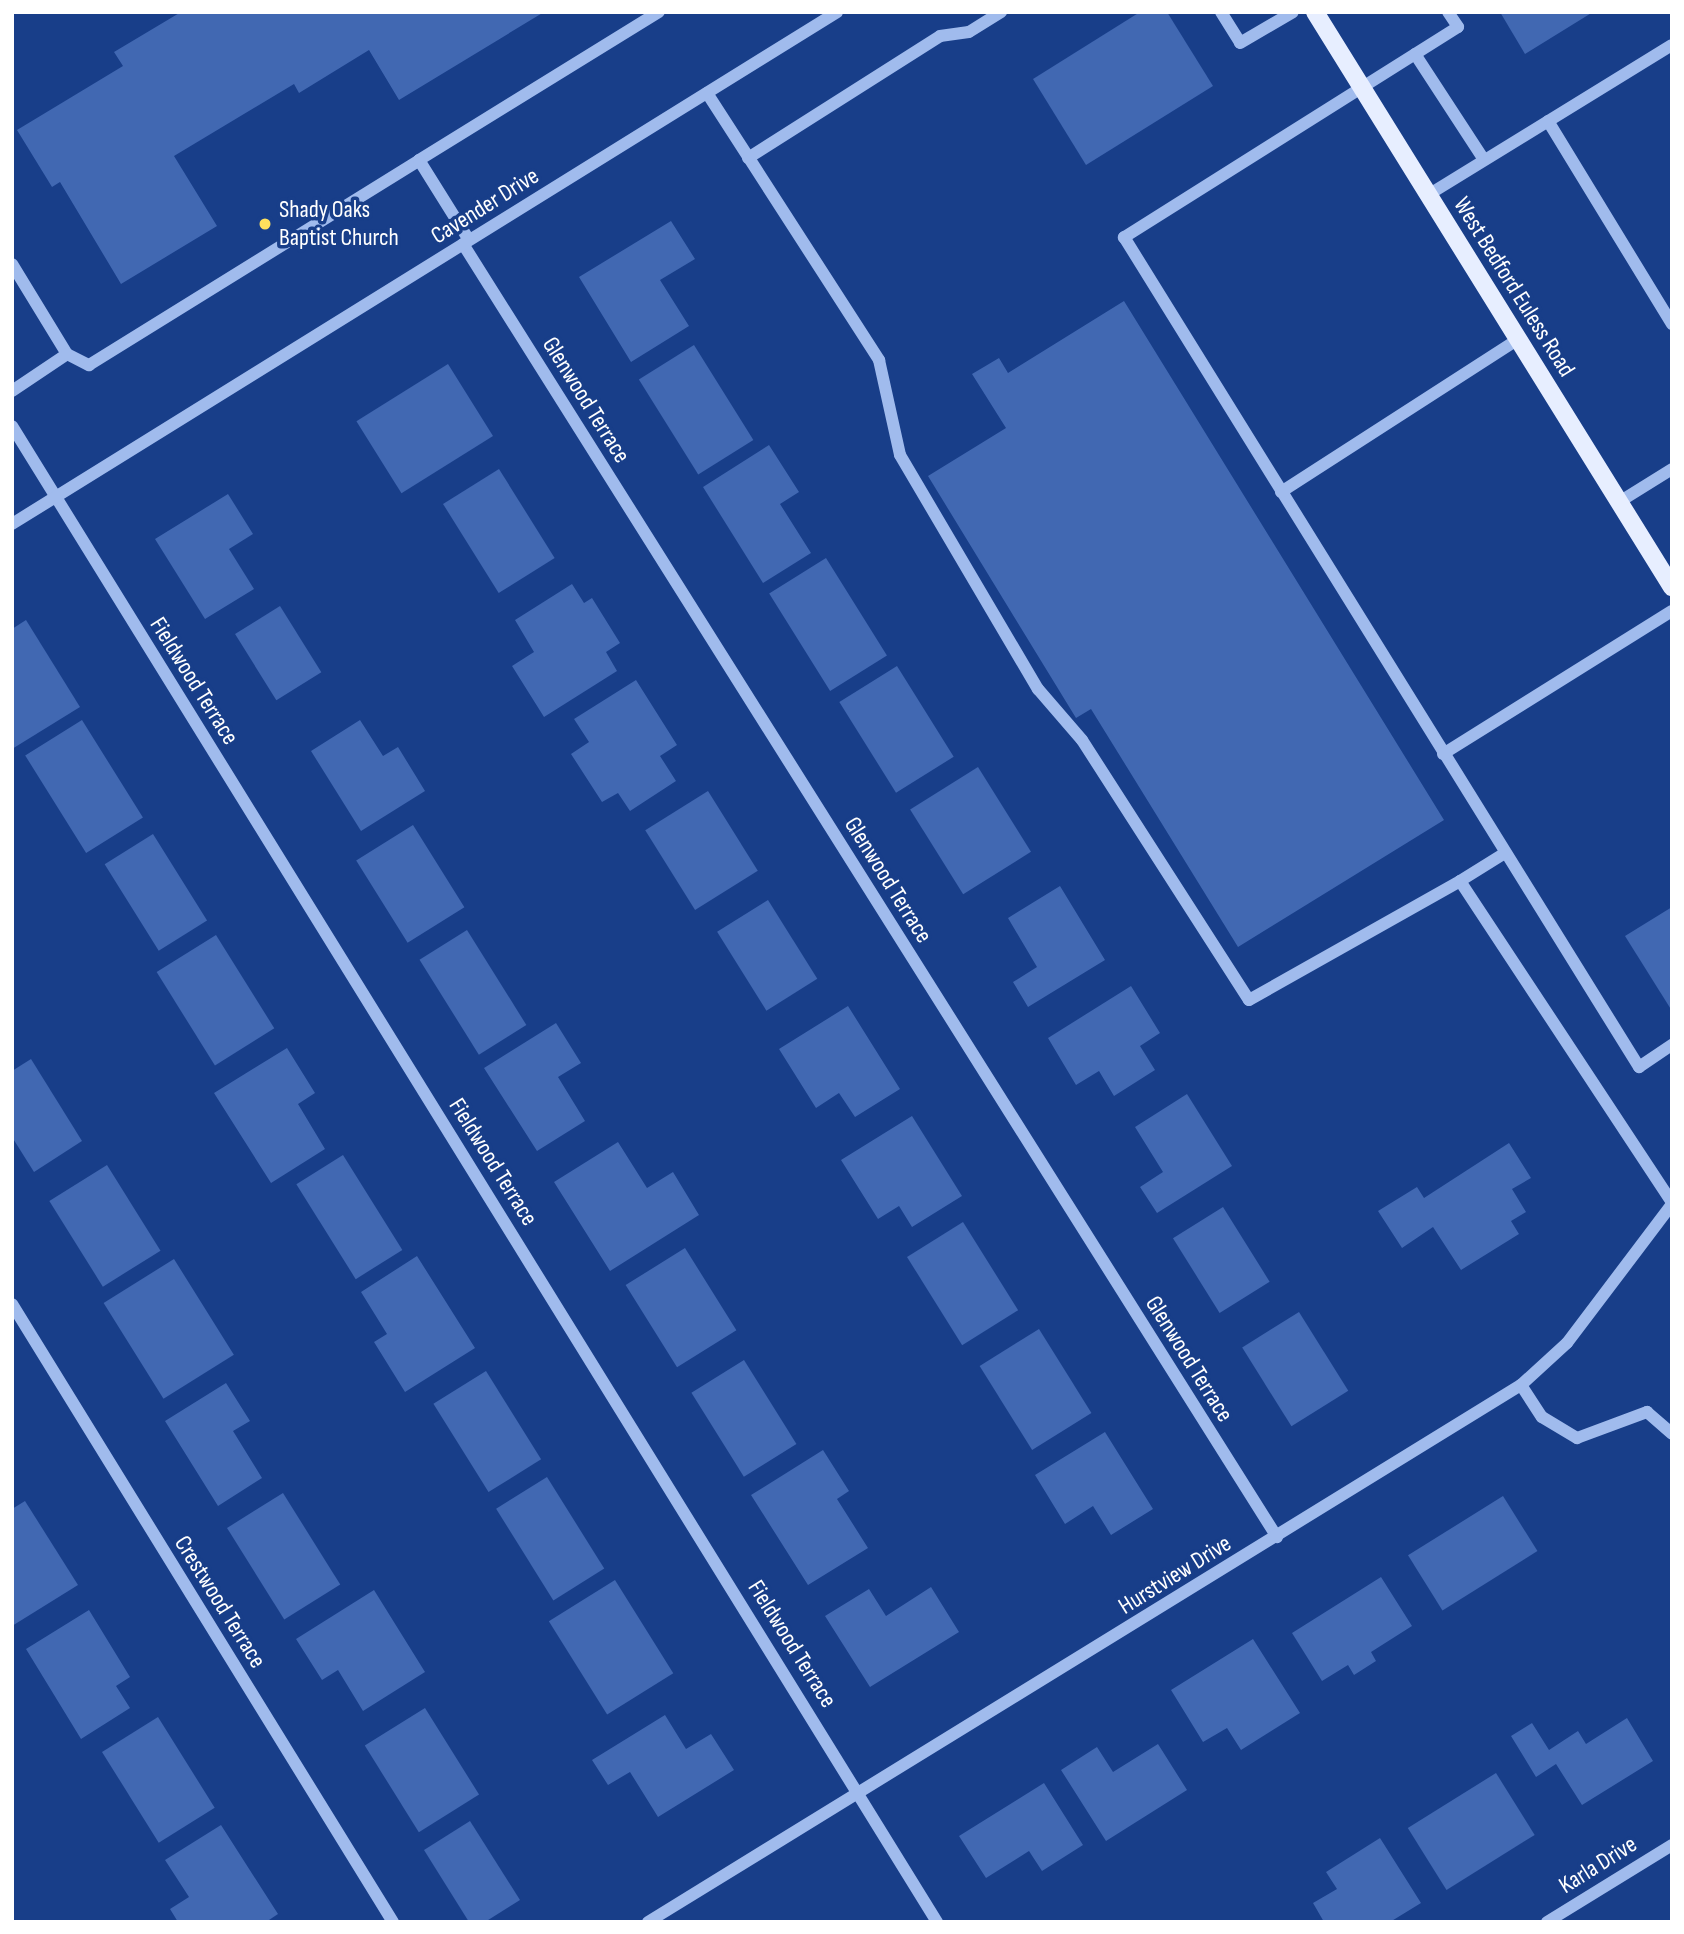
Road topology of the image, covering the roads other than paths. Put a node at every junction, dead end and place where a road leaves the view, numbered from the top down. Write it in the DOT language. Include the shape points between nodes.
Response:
graph roads {
  1 [pos="659,12"];
  2 [pos="837,12"];
  3 [pos="1001,12"];
  4 [pos="1221,12"];
  5 [pos="1293,12"];
  6 [pos="1315,12"];
  7 [pos="1448,12"];
  8 [pos="816,18"];
  9 [pos="1672,45"];
  10 [pos="1415,54"];
  11 [pos="1361,87"];
  12 [pos="707,93"];
  13 [pos="1548,121"];
  14 [pos="748,158"];
  15 [pos="419,160"];
  16 [pos="1484,160"];
  17 [pos="1428,195"];
  18 [pos="466,242"];
  19 [pos="12,264"];
  20 [pos="1672,324"];
  21 [pos="1518,339"];
  22 [pos="67,354"];
  23 [pos="12,391"];
  24 [pos="12,426"];
  25 [pos="1672,469"];
  26 [pos="1281,492"];
  27 [pos="56,497"];
  28 [pos="1619,502"];
  29 [pos="12,524"];
  30 [pos="1672,587"];
  31 [pos="1672,611"];
  32 [pos="1443,754"];
  33 [pos="1505,853"];
  34 [pos="1461,881"];
  35 [pos="1672,1045"];
  36 [pos="1672,1203"];
  37 [pos="12,1304"];
  38 [pos="1521,1385"];
  39 [pos="1672,1434"];
  40 [pos="1276,1537"];
  41 [pos="860,1793"];
  42 [pos="1672,1844"];
  43 [pos="393,1922"];
  44 [pos="648,1922"];
  45 [pos="937,1922"];
  46 [pos="1547,1922"];
  1 -- 15 [label="street"];
  2 -- 8 [label="street, Cavender Drive"];
  3 -- 14 [label="street" via="970,32 940,36"];
  4 -- 5 [label="street" via="1240,43"];
  6 -- 11 [label="main road, West Bedford Euless Road"];
  7 -- 10 [label="street" via="1458,27"];
  8 -- 12 [label="street, Cavender Drive"];
  9 -- 13 [label="street"];
  10 -- 11 [label="street"];
  10 -- 16 [label="street"];
  11 -- 17 [label="main road, West Bedford Euless Road"];
  11 -- 26 [label="street" via="1124,237"];
  12 -- 14 [label="street"];
  12 -- 18 [label="street, Cavender Drive"];
  13 -- 16 [label="street"];
  13 -- 20 [label="street"];
  14 -- 34 [label="street" via="879,360 900,456 1031,678 1082,740 1249,1000"];
  15 -- 18 [label="street, Glenwood Terrace"];
  15 -- 22 [label="street" via="89,365"];
  16 -- 17 [label="street"];
  17 -- 21 [label="main road, West Bedford Euless Road"];
  18 -- 27 [label="street, Cavender Drive"];
  18 -- 40 [label="street, Glenwood Terrace"];
  19 -- 22 [label="street"];
  21 -- 26 [label="street"];
  21 -- 28 [label="main road, West Bedford Euless Road"];
  22 -- 23 [label="street"];
  24 -- 27 [label="street, Fieldwood Terrace"];
  25 -- 28 [label="street"];
  26 -- 32 [label="street"];
  27 -- 29 [label="street, Cavender Drive"];
  27 -- 41 [label="street, Fieldwood Terrace"];
  28 -- 30 [label="main road, West Bedford Euless Road"];
  31 -- 32 [label="street"];
  32 -- 33 [label="street"];
  33 -- 34 [label="street"];
  33 -- 35 [label="street" via="1639,1067"];
  34 -- 36 [label="street"];
  36 -- 38 [label="street, Hurstview Drive" via="1567,1343"];
  37 -- 43 [label="street, Crestwood Terrace"];
  38 -- 39 [label="street" via="1542,1416 1577,1438 1647,1412"];
  38 -- 40 [label="street, Hurstview Drive"];
  40 -- 41 [label="street, Hurstview Drive"];
  41 -- 44 [label="street, Hurstview Drive"];
  41 -- 45 [label="street, Fieldwood Terrace"];
  42 -- 46 [label="street, Karla Drive"];
}
